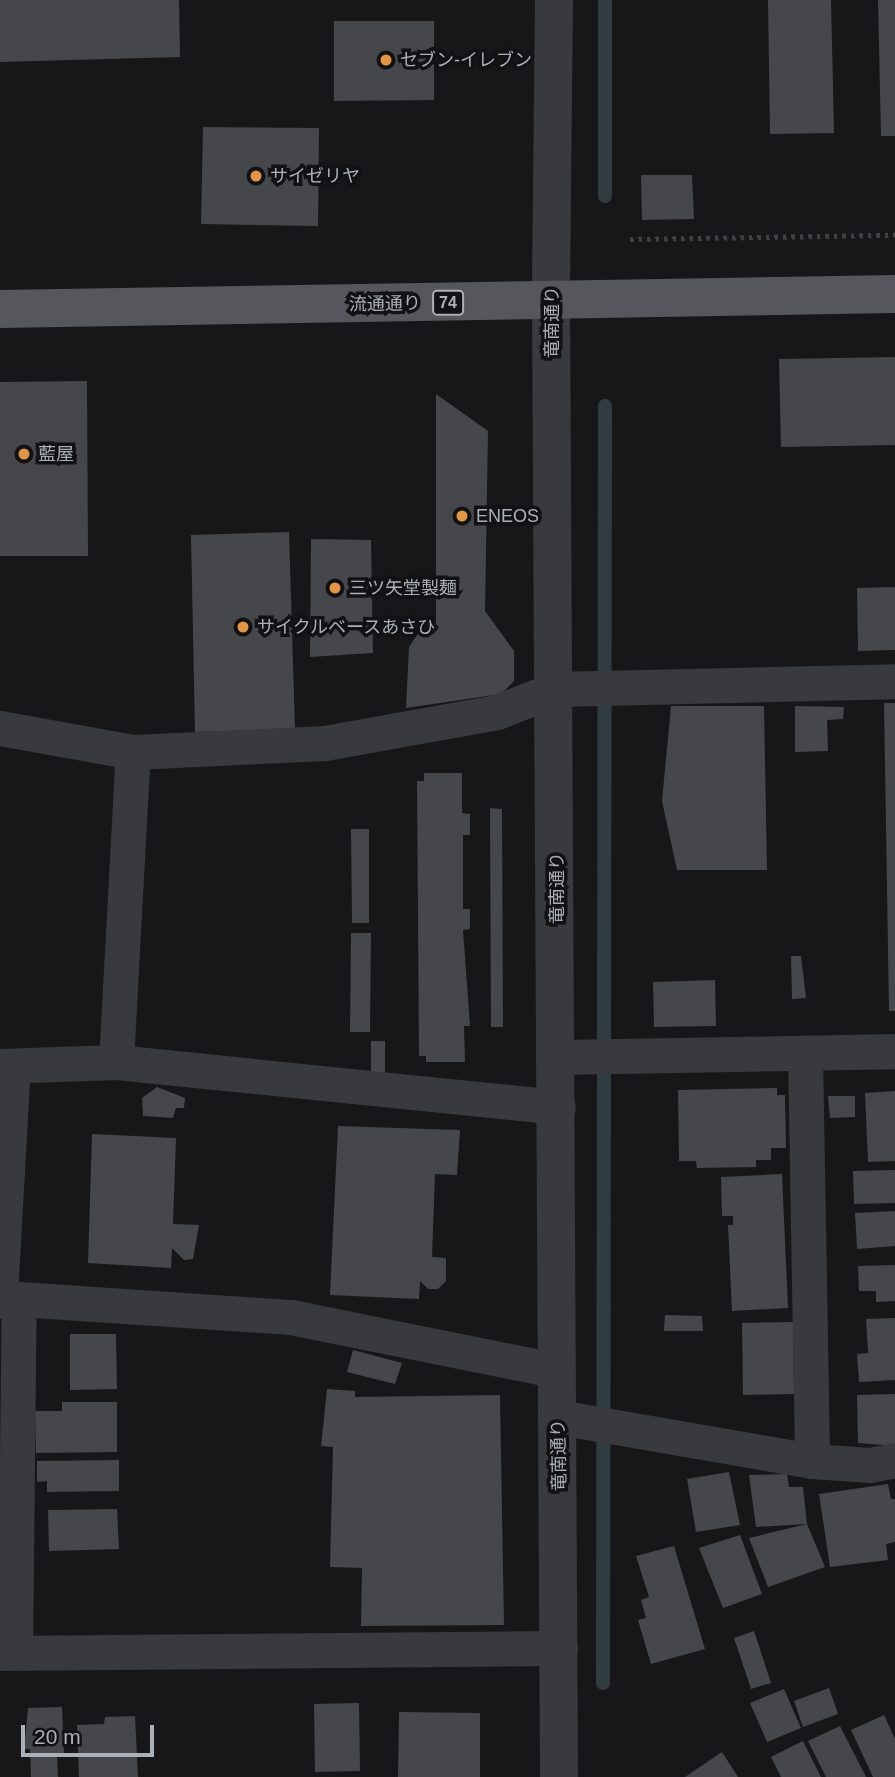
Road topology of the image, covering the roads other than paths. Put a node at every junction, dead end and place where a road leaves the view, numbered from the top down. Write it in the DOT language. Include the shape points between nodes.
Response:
graph roads {
  1 [pos="554,0"];
  2 [pos="895,294"];
  3 [pos="551,302"];
  4 [pos="0,309"];
  5 [pos="895,681"];
  6 [pos="555,689"];
  7 [pos="0,728"];
  8 [pos="133,752"];
  9 [pos="895,1051"];
  10 [pos="805,1053"];
  11 [pos="558,1057"];
  12 [pos="116,1062"];
  13 [pos="7,1066"];
  14 [pos="558,1107"];
  15 [pos="6,1299"];
  16 [pos="558,1371"];
  17 [pos="558,1417"];
  18 [pos="895,1460"];
  19 [pos="812,1461"];
  20 [pos="561,1648"];
  21 [pos="7,1653"];
  22 [pos="559,1777"];
  1 -- 3 [label="street, 竜南通り"];
  2 -- 3 [label="main road, 流通通り / 74"];
  3 -- 4 [label="main road, 流通通り / 74"];
  3 -- 6 [label="street, 竜南通り"];
  5 -- 6 [label="street"];
  6 -- 8 [label="street" via="497,712 325,743"];
  6 -- 11 [label="street, 竜南通り"];
  7 -- 8 [label="street"];
  8 -- 12 [label="street"];
  9 -- 10 [label="street"];
  10 -- 11 [label="street"];
  10 -- 19 [label="street"];
  11 -- 14 [label="street, 竜南通り"];
  12 -- 13 [label="street"];
  12 -- 14 [label="street"];
  13 -- 15 [label="street"];
  14 -- 16 [label="street, 竜南通り"];
  15 -- 16 [label="street" via="291,1317"];
  15 -- 21 [label="street"];
  16 -- 17 [label="street, 竜南通り"];
  17 -- 19 [label="street"];
  17 -- 20 [label="street, 竜南通り"];
  18 -- 19 [label="street" via="870,1465"];
  20 -- 21 [label="street"];
  20 -- 22 [label="street, 竜南通り"];
}
